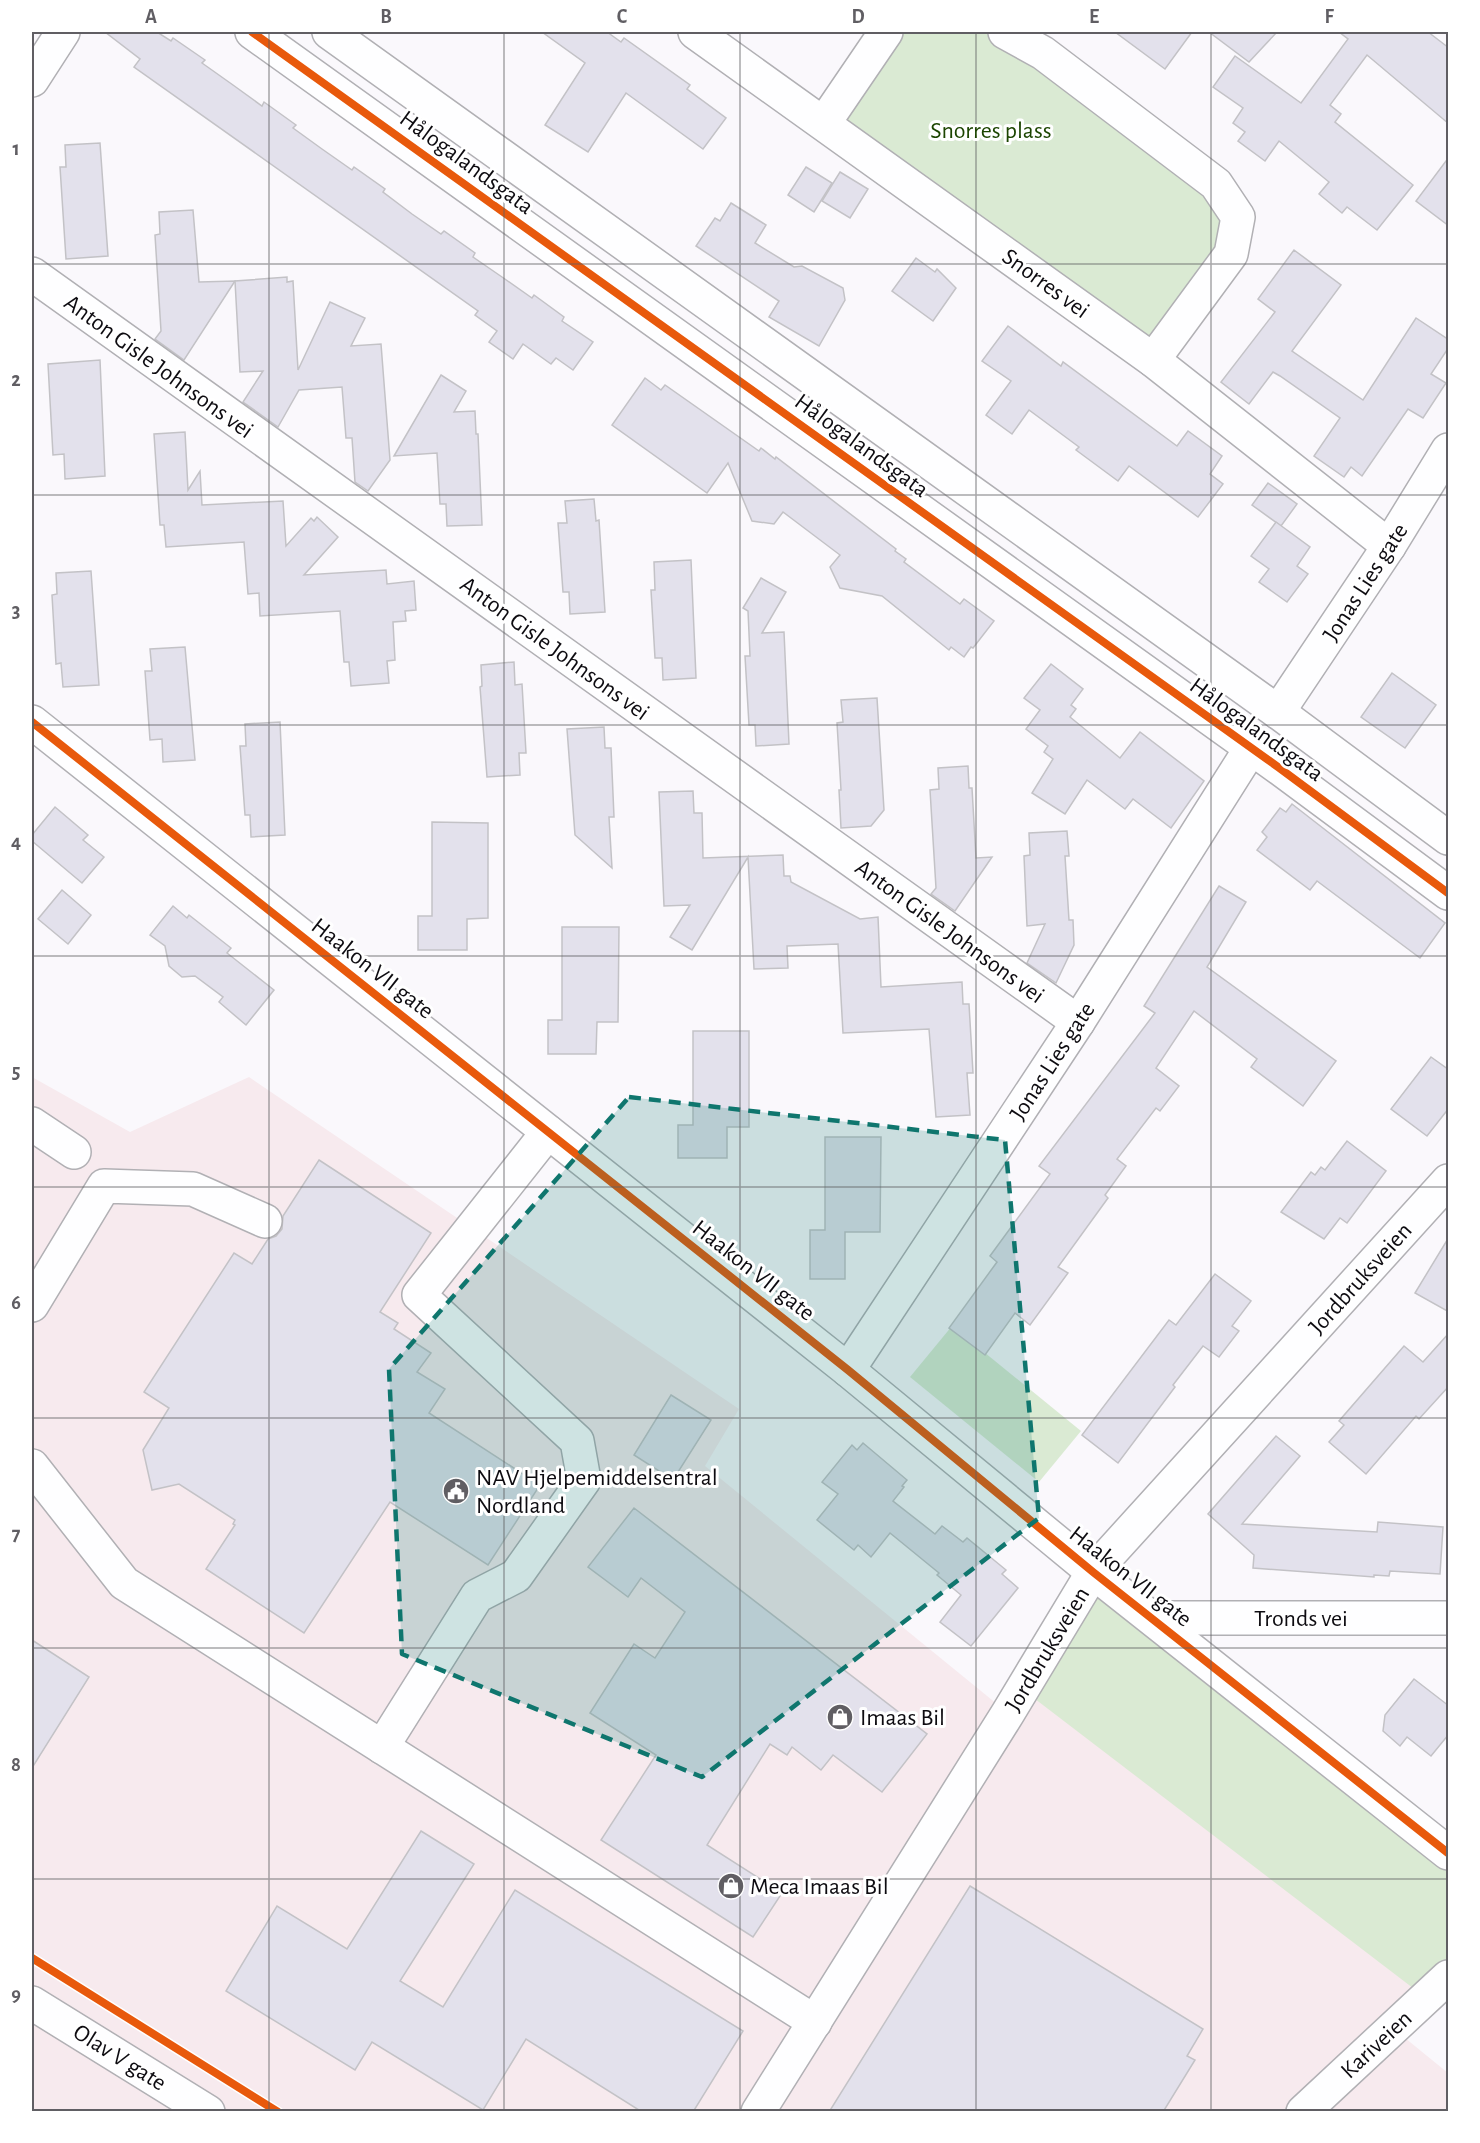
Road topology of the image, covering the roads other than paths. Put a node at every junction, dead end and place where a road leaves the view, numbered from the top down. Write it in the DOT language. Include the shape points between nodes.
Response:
graph roads {
  1 [pos="63,32"];
  2 [pos="252,32"];
  3 [pos="328,32"];
  4 [pos="695,32"];
  5 [pos="886,32"];
  6 [pos="1005,32"];
  7 [pos="1049,42"];
  8 [pos="32,80"];
  9 [pos="824,123"];
  10 [pos="32,274"];
  11 [pos="1153,360"];
  12 [pos="1449,450"];
  13 [pos="1389,546"];
  14 [pos="1278,712"];
  15 [pos="32,722"];
  16 [pos="1251,748"];
  17 [pos="1449,838"];
  18 [pos="1449,893"];
  19 [pos="1078,1022"];
  20 [pos="32,1124"];
  21 [pos="548,1132"];
  22 [pos="74,1152"];
  23 [pos="1449,1181"];
  24 [pos="265,1221"];
  25 [pos="32,1305"];
  26 [pos="848,1370"];
  27 [pos="33,1471"];
  28 [pos="1093,1572"];
  29 [pos="1153,1618"];
  30 [pos="1449,1618"];
  31 [pos="382,1747"];
  32 [pos="1449,1853"];
  33 [pos="1449,1977"];
  34 [pos="32,2003"];
  35 [pos="815,2022"];
  36 [pos="208,2112"];
  37 [pos="758,2112"];
  38 [pos="1303,2112"];
  1 -- 8 [label="main road"];
  2 -- 16 [label="main road, Hålogalandsgata"];
  3 -- 14 [label="main road, Hålogalandsgata"];
  4 -- 9 [label="main road, Snorres vei"];
  5 -- 9 [label="main road"];
  6 -- 7 [label="main road"];
  7 -- 11 [label="main road" via="1216,184 1238,217 1231,254"];
  9 -- 11 [label="main road, Snorres vei"];
  10 -- 19 [label="main road, Anton Gisle Johnsons vei"];
  11 -- 13 [label="main road, Snorres vei"];
  12 -- 13 [label="main road, Jonas Lies gate"];
  13 -- 14 [label="main road, Jonas Lies gate"];
  14 -- 17 [label="main road, Hålogalandsgata"];
  15 -- 21 [label="main road, Haakon VII gate"];
  16 -- 18 [label="main road, Hålogalandsgata"];
  16 -- 19 [label="main road, Jonas Lies gate"];
  19 -- 26 [label="main road, Jonas Lies gate"];
  20 -- 22 [label="main road"];
  21 -- 26 [label="main road, Haakon VII gate"];
  21 -- 31 [label="main road" via="419,1295 577,1441 584,1480 516,1576 477,1596"];
  23 -- 28 [label="main road, Jordbruksveien"];
  24 -- 25 [label="main road" via="193,1189 104,1186"];
  26 -- 28 [label="main road, Haakon VII gate"];
  27 -- 31 [label="main road" via="124,1583"];
  28 -- 29 [label="main road, Haakon VII gate"];
  28 -- 35 [label="main road, Jordbruksveien"];
  29 -- 30 [label="main road, Tronds vei"];
  29 -- 32 [label="main road, Haakon VII gate"];
  31 -- 35 [label="main road"];
  33 -- 38 [label="main road, Kariveien"];
  34 -- 36 [label="main road, Olav V gate"];
  35 -- 37 [label="main road, Jordbruksveien"];
}
